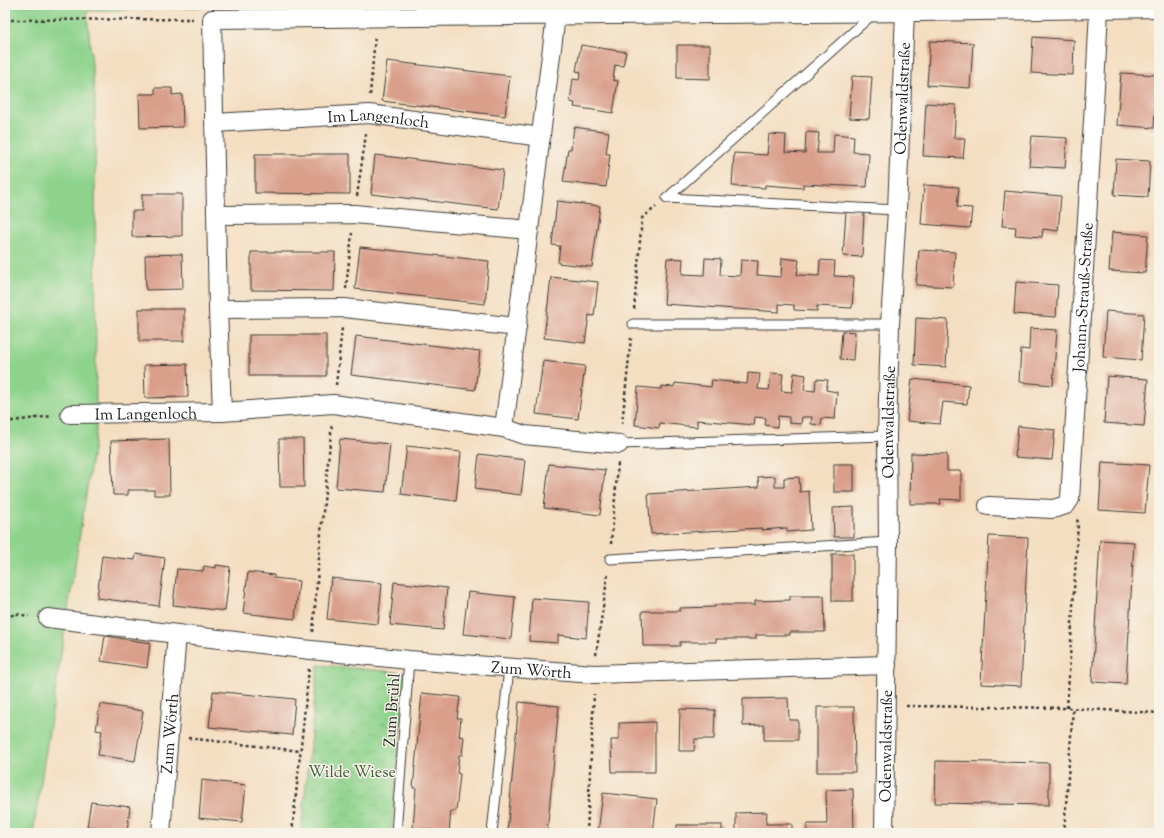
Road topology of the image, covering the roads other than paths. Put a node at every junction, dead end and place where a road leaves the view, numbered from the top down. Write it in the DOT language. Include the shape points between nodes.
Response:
graph roads {
  1 [pos="1159,8"];
  2 [pos="618,10"];
  3 [pos="915,10"];
  4 [pos="1099,10"];
  5 [pos="876,12"];
  6 [pos="556,16"];
  7 [pos="215,123"];
  8 [pos="541,137"];
  9 [pos="897,210"];
  10 [pos="217,215"];
  11 [pos="530,230"];
  12 [pos="218,309"];
  13 [pos="633,324"];
  14 [pos="890,324"];
  15 [pos="517,327"];
  16 [pos="222,412"];
  17 [pos="70,414"];
  18 [pos="504,428"];
  19 [pos="887,436"];
  20 [pos="619,444"];
  21 [pos="988,506"];
  22 [pos="888,542"];
  23 [pos="610,559"];
  24 [pos="48,618"];
  25 [pos="178,634"];
  26 [pos="409,660"];
  27 [pos="887,664"];
  28 [pos="509,668"];
  29 [pos="161,833"];
  30 [pos="396,833"];
  31 [pos="492,833"];
  32 [pos="884,833"];
  1 -- 4 [label="street"];
  2 -- 5 [label="street"];
  2 -- 6 [label="street"];
  3 -- 4 [label="street"];
  3 -- 5 [label="street"];
  3 -- 9 [label="street, Odenwaldstraße"];
  4 -- 21 [label="street, Johann-Strauß-Straße" via="1070,499 1066,505 1054,509"];
  5 -- 9 [label="lane" via="666,198"];
  6 -- 7 [label="street" via="212,19"];
  6 -- 8 [label="street"];
  7 -- 8 [label="street, Im Langenloch" via="369,114"];
  7 -- 10 [label="street"];
  8 -- 11 [label="street"];
  9 -- 14 [label="street, Odenwaldstraße"];
  10 -- 11 [label="street" via="354,214"];
  10 -- 12 [label="street"];
  11 -- 15 [label="street"];
  12 -- 15 [label="street" via="344,308"];
  12 -- 16 [label="street"];
  13 -- 14 [label="lane"];
  14 -- 19 [label="street, Odenwaldstraße"];
  15 -- 18 [label="street"];
  16 -- 17 [label="street, Im Langenloch"];
  16 -- 18 [label="street, Im Langenloch" via="333,404"];
  18 -- 20 [label="street, Im Langenloch" via="524,435"];
  19 -- 20 [label="lane"];
  19 -- 22 [label="street, Odenwaldstraße"];
  22 -- 23 [label="lane"];
  22 -- 27 [label="street, Odenwaldstraße"];
  24 -- 25 [label="street, Zum Wörth"];
  25 -- 26 [label="street, Zum Wörth"];
  25 -- 29 [label="street, Zum Wörth"];
  26 -- 28 [label="street, Zum Wörth"];
  26 -- 30 [label="lane, Zum Brühl"];
  27 -- 28 [label="street, Zum Wörth" via="594,674"];
  27 -- 32 [label="street, Odenwaldstraße"];
  28 -- 31 [label="lane"];
}
